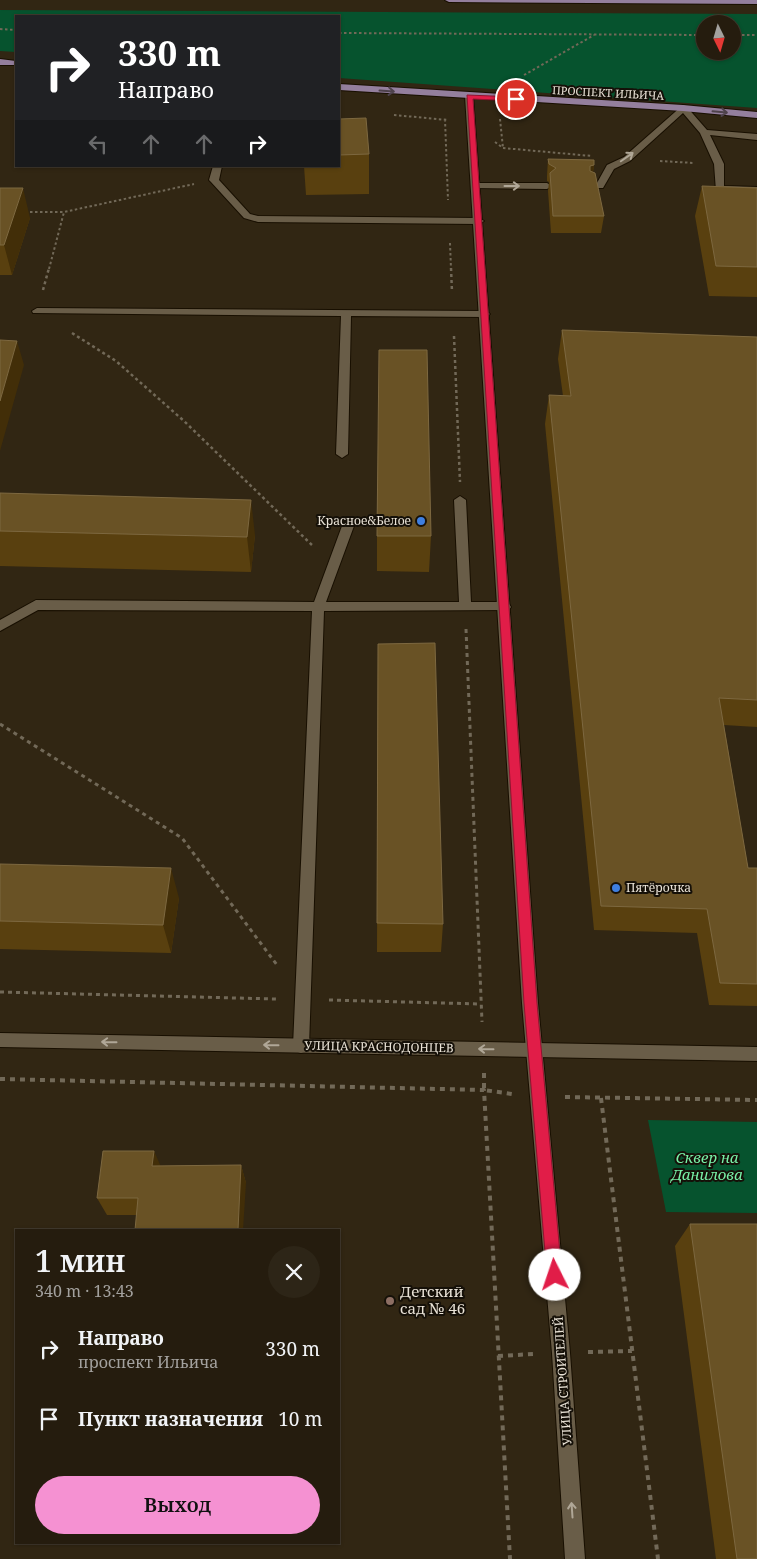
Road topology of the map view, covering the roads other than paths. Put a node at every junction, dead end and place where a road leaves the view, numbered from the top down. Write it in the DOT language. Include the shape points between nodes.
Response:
graph roads {
  1 [pos="449,0"];
  2 [pos="757,2"];
  3 [pos="0,62"];
  4 [pos="15,63"];
  5 [pos="340,87"];
  6 [pos="469,96"];
  7 [pos="683,108"];
  8 [pos="757,115"];
  9 [pos="704,132"];
  10 [pos="757,137"];
  11 [pos="218,167"];
  12 [pos="476,186"];
  13 [pos="547,186"];
  14 [pos="592,186"];
  15 [pos="757,190"];
  16 [pos="479,221"];
  17 [pos="37,311"];
  18 [pos="346,313"];
  19 [pos="485,314"];
  20 [pos="342,454"];
  21 [pos="460,500"];
  22 [pos="348,526"];
  23 [pos="318,607"];
  24 [pos="465,607"];
  25 [pos="505,607"];
  26 [pos="0,626"];
  27 [pos="0,1040"];
  28 [pos="301,1046"];
  29 [pos="535,1050"];
  30 [pos="757,1054"];
  31 [pos="575,1559"];
  1 -- 2 [label="main road"];
  3 -- 4 [label="main road"];
  5 -- 6 [label="main road, ПРОСПЕКТ ИЛЬИЧА, one-way"];
  6 -- 7 [label="main road, ПРОСПЕКТ ИЛЬИЧА"];
  6 -- 12 [label="street, УЛИЦА СТРОИТЕЛЕЙ"];
  7 -- 8 [label="main road, ПРОСПЕКТ ИЛЬИЧА, one-way"];
  7 -- 9 [label="street"];
  14 -- 7 [label="street, one-way" via="600,186 610,168 628,159"];
  9 -- 10 [label="street"];
  9 -- 15 [label="street" via="719,164 719,189"];
  11 -- 16 [label="street" via="214,180 247,216 258,219"];
  12 -- 13 [label="street, one-way"];
  12 -- 16 [label="street, УЛИЦА СТРОИТЕЛЕЙ"];
  16 -- 19 [label="street, УЛИЦА СТРОИТЕЛЕЙ"];
  17 -- 18 [label="lane"];
  18 -- 19 [label="lane"];
  18 -- 20 [label="street"];
  19 -- 25 [label="street, УЛИЦА СТРОИТЕЛЕЙ"];
  21 -- 24 [label="street"];
  22 -- 23 [label="street"];
  23 -- 24 [label="street"];
  23 -- 26 [label="street" via="36,605"];
  23 -- 28 [label="street"];
  24 -- 25 [label="street"];
  25 -- 29 [label="street, УЛИЦА СТРОИТЕЛЕЙ"];
  28 -- 27 [label="street, УЛИЦА КРАСНОДОНЦЕВ, one-way"];
  29 -- 28 [label="street, УЛИЦА КРАСНОДОНЦЕВ, one-way"];
  29 -- 30 [label="street, УЛИЦА КРАСНОДОНЦЕВ"];
  31 -- 29 [label="street, УЛИЦА СТРОИТЕЛЕЙ, one-way"];
}
